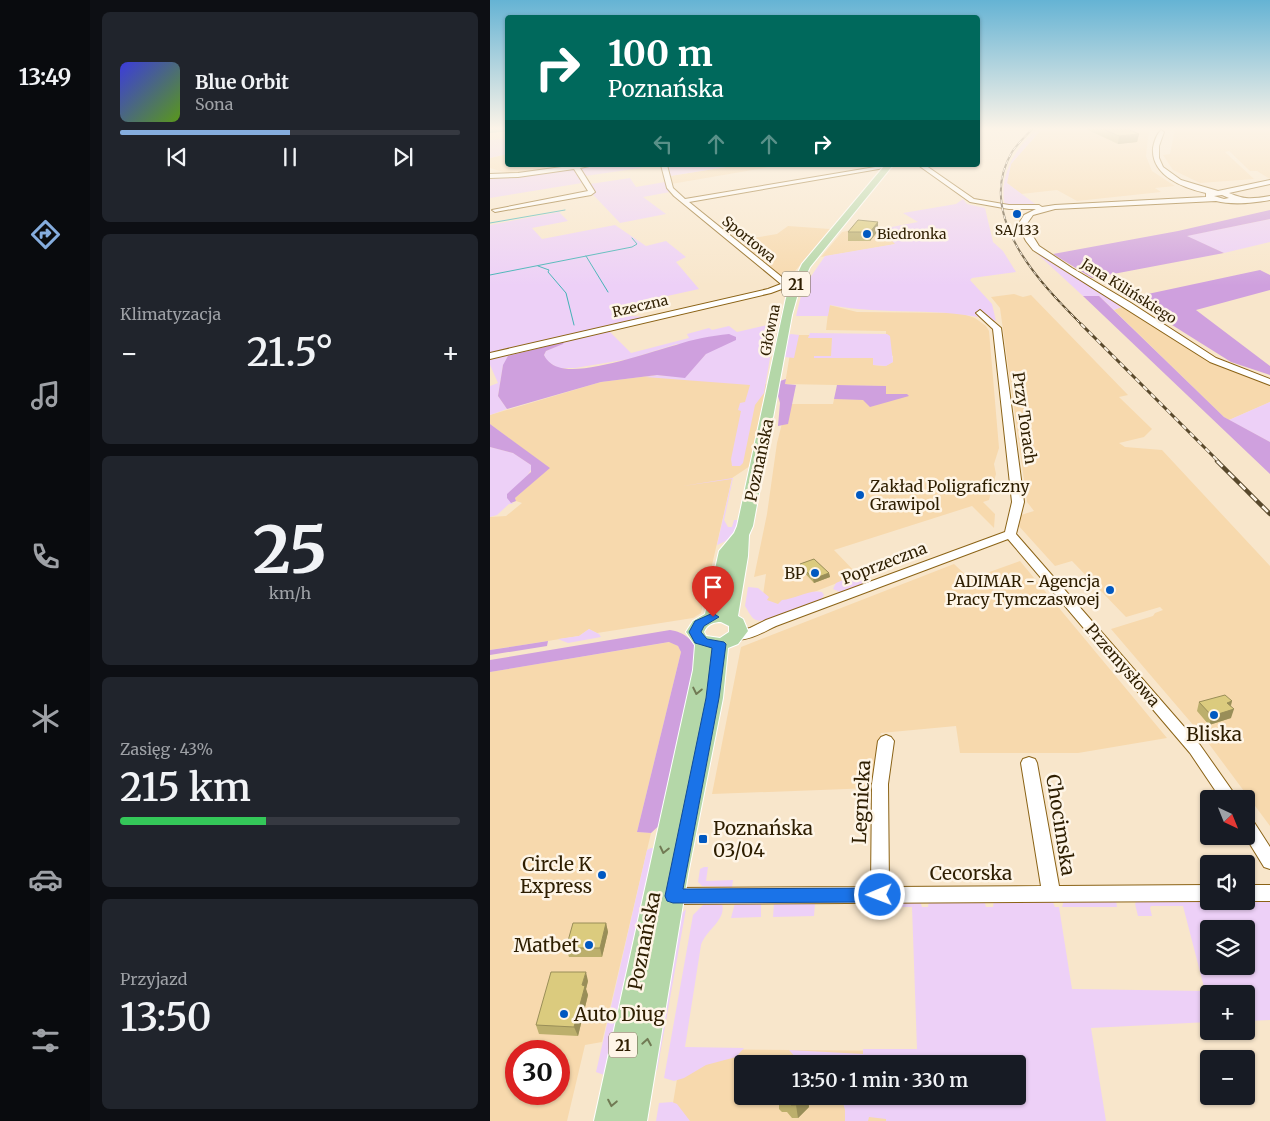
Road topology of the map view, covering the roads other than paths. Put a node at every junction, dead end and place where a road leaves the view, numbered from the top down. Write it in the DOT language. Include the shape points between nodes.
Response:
graph roads {
  1 [pos="585,181"];
  2 [pos="668,181"];
  3 [pos="801,181"];
  4 [pos="875,181"];
  5 [pos="945,181"];
  6 [pos="1178,181"];
  7 [pos="1270,182"];
  8 [pos="1245,186"];
  9 [pos="1214,195"];
  10 [pos="1233,197"];
  11 [pos="1270,198"];
  12 [pos="683,202"];
  13 [pos="1054,207"];
  14 [pos="495,210"];
  15 [pos="791,284"];
  16 [pos="980,313"];
  17 [pos="490,356"];
  18 [pos="1270,382"];
  19 [pos="774,384"];
  20 [pos="1010,534"];
  21 [pos="729,624"];
  22 [pos="712,644"];
  23 [pos="886,741"];
  24 [pos="1029,763"];
  25 [pos="1225,790"];
  26 [pos="1255,838"];
  27 [pos="1270,862"];
  28 [pos="1200,893"];
  29 [pos="1255,893"];
  30 [pos="1270,893"];
  31 [pos="1051,894"];
  32 [pos="880,895"];
  33 [pos="673,896"];
  34 [pos="608,1121"];
  35 [pos="633,1121"];
  1 -- 14 [label="street" via="592,192 589,194"];
  2 -- 12 [label="street, Sportowa"];
  3 -- 12 [label="street"];
  4 -- 15 [label="main road, Główna / 21"];
  5 -- 13 [label="street" via="975,202 1012,208"];
  6 -- 9 [label="street"];
  7 -- 8 [label="street"];
  8 -- 9 [label="street"];
  8 -- 10 [label="street"];
  9 -- 10 [label="street"];
  9 -- 10 [label="street"];
  9 -- 13 [label="street" via="1188,201"];
  10 -- 11 [label="street"];
  12 -- 15 [label="street, Sportowa"];
  13 -- 18 [label="street, Jana Kilińskiego" via="1033,213 1023,220 1024,230 1036,248 1214,360"];
  15 -- 17 [label="street, Rzeczna"];
  15 -- 19 [label="main road, Główna / 21"];
  16 -- 20 [label="street, Przy Torach" via="996,326 998,337 1018,502"];
  19 -- 21 [label="main road, Poznańska / 21" via="748,514 740,536 742,551 730,602"];
  20 -- 21 [label="street, Poprzeczna" via="755,631"];
  20 -- 25 [label="street, Przemysłowa" via="1195,749"];
  21 -- 22 [label="main road" via="732,640"];
  21 -- 22 [label="main road, 21" via="700,623 696,637"];
  22 -- 33 [label="main road, Poznańska / 21" via="713,698"];
  22 -- 34 [label="main road, Poznańska / 21, one-way" via="702,670"];
  23 -- 32 [label="street, Legnicka" via="880,784"];
  24 -- 31 [label="street, Chocimska"];
  26 -- 27 [label="street"];
  28 -- 31 [label="street, Cecorska"];
  29 -- 30 [label="street"];
  31 -- 32 [label="street, Cecorska"];
  32 -- 33 [label="street, Cecorska"];
  35 -- 33 [label="main road, Poznańska / 21, one-way"];
}
